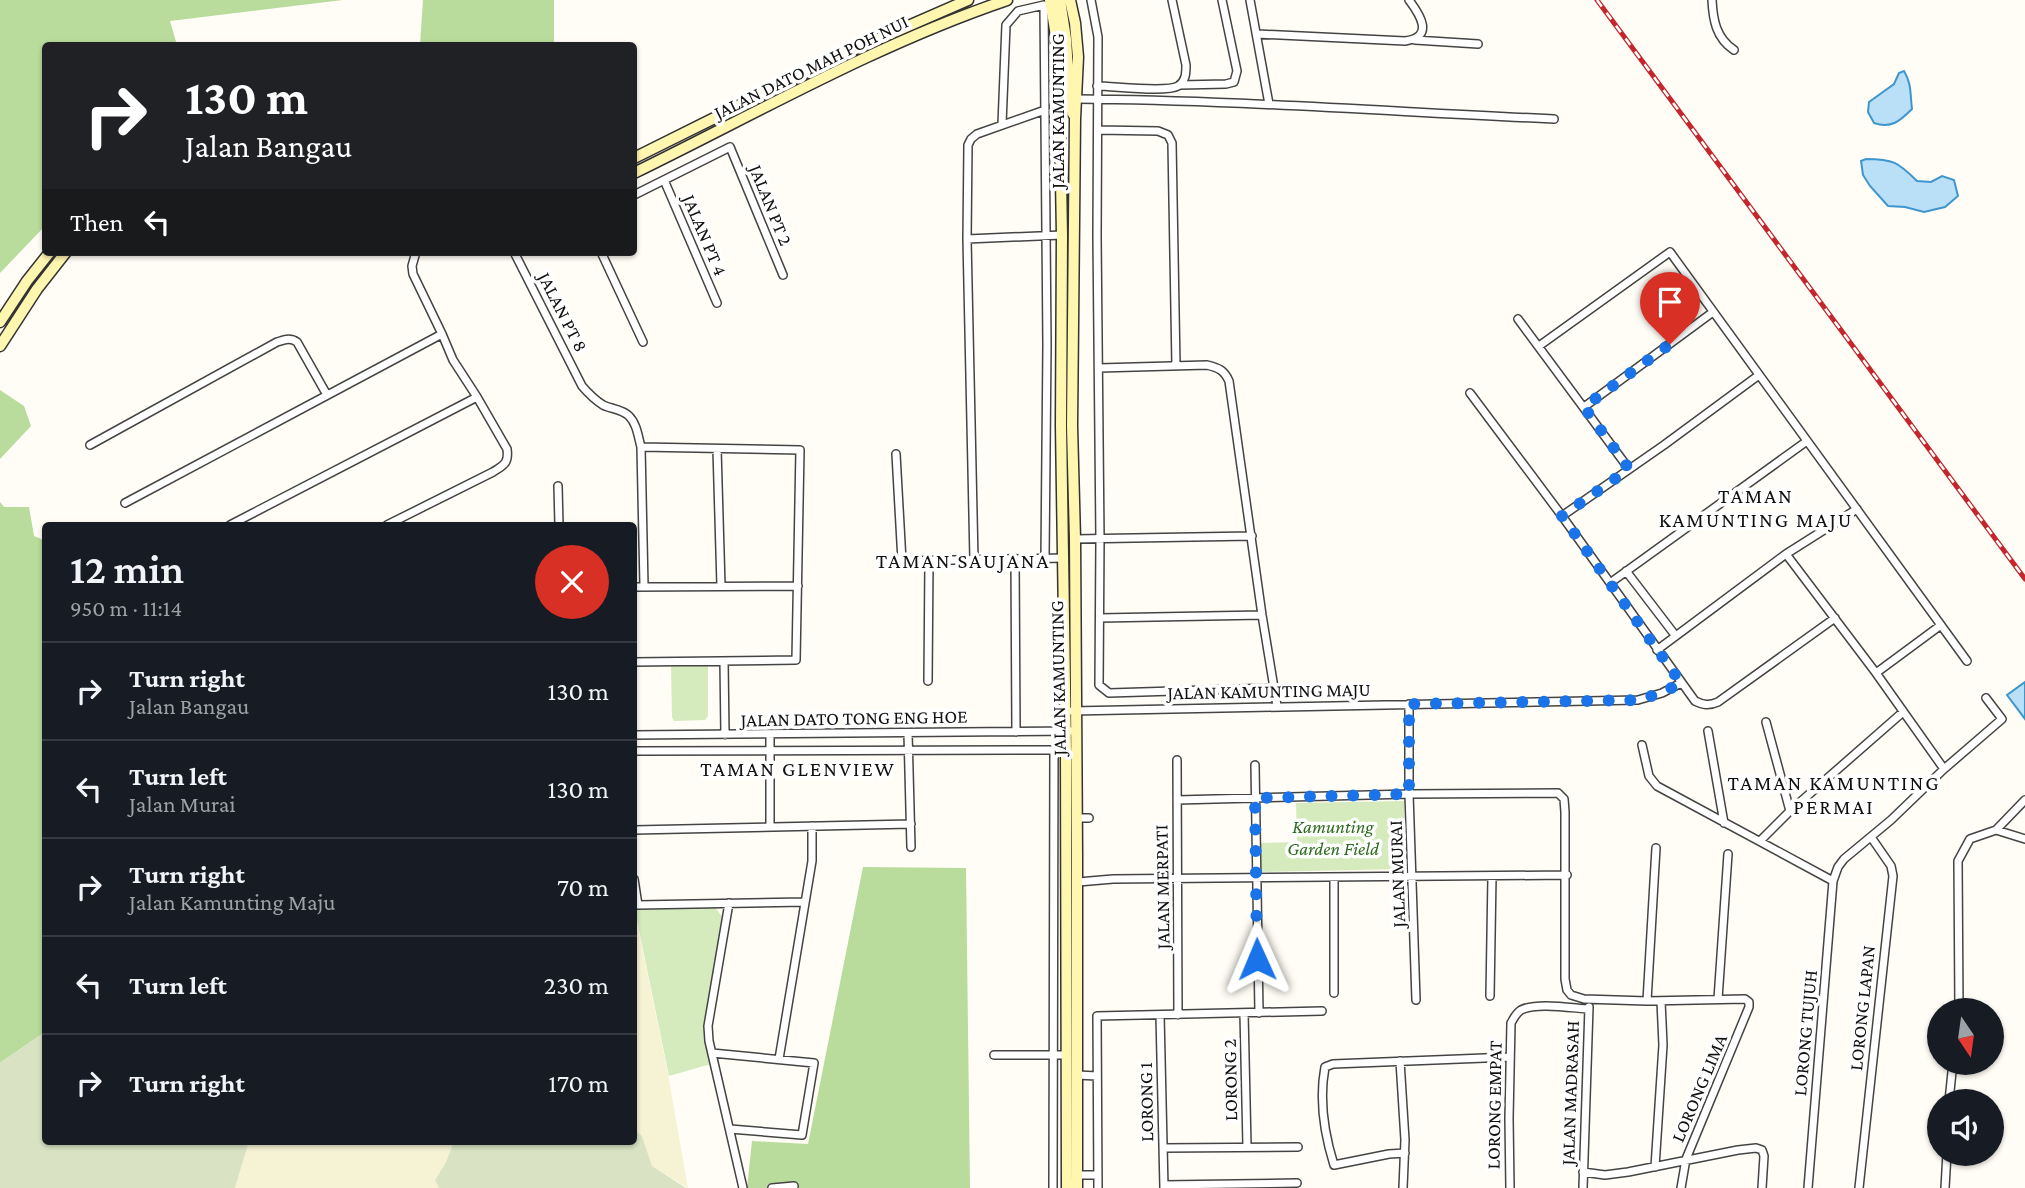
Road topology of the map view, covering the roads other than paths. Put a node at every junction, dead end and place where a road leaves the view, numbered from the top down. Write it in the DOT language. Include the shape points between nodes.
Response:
graph roads {
  1 [pos="968,0"];
  2 [pos="1007,0"];
  3 [pos="1050,0"];
  4 [pos="1060,0"];
  5 [pos="1070,0"];
  6 [pos="1091,0"];
  7 [pos="1172,0"];
  8 [pos="1222,0"];
  9 [pos="1250,0"];
  10 [pos="1409,0"];
  11 [pos="1712,0"];
  12 [pos="1257,34"];
  13 [pos="1414,40"];
  14 [pos="1478,44"];
  15 [pos="1734,50"];
  16 [pos="1196,84"];
  17 [pos="1180,85"];
  18 [pos="1097,86"];
  19 [pos="1077,99"];
  20 [pos="1098,99"];
  21 [pos="1192,102"];
  22 [pos="1269,104"];
  23 [pos="1045,110"];
  24 [pos="1075,119"];
  25 [pos="1554,120"];
  26 [pos="1002,124"];
  27 [pos="1098,131"];
  28 [pos="637,157"];
  29 [pos="637,171"];
  30 [pos="664,180"];
  31 [pos="637,194"];
  32 [pos="1062,235"];
  33 [pos="1046,236"];
  34 [pos="967,239"];
  35 [pos="47,256"];
  36 [pos="63,256"];
  37 [pos="415,256"];
  38 [pos="517,256"];
  39 [pos="603,256"];
  40 [pos="783,275"];
  41 [pos="717,303"];
  42 [pos="1713,312"];
  43 [pos="1518,319"];
  44 [pos="0,322"];
  45 [pos="442,334"];
  46 [pos="643,342"];
  47 [pos="0,346"];
  48 [pos="1539,346"];
  49 [pos="1176,366"];
  50 [pos="1099,368"];
  51 [pos="1759,375"];
  52 [pos="1470,393"];
  53 [pos="327,395"];
  54 [pos="477,397"];
  55 [pos="1584,407"];
  56 [pos="1807,441"];
  57 [pos="90,445"];
  58 [pos="642,447"];
  59 [pos="717,449"];
  60 [pos="896,454"];
  61 [pos="1629,469"];
  62 [pos="558,486"];
  63 [pos="125,503"];
  64 [pos="1857,509"];
  65 [pos="1562,516"];
  66 [pos="236,522"];
  67 [pos="393,522"];
  68 [pos="559,522"];
  69 [pos="1252,536"];
  70 [pos="1075,539"];
  71 [pos="1100,539"];
  72 [pos="1786,554"];
  73 [pos="1045,558"];
  74 [pos="1064,558"];
  75 [pos="1015,559"];
  76 [pos="974,560"];
  77 [pos="929,561"];
  78 [pos="1626,572"];
  79 [pos="1609,583"];
  80 [pos="644,586"];
  81 [pos="721,586"];
  82 [pos="798,586"];
  83 [pos="637,587"];
  84 [pos="1262,615"];
  85 [pos="1100,618"];
  86 [pos="1835,618"];
  87 [pos="1941,625"];
  88 [pos="1675,635"];
  89 [pos="1657,650"];
  90 [pos="724,661"];
  91 [pos="1967,661"];
  92 [pos="637,662"];
  93 [pos="1876,673"];
  94 [pos="928,681"];
  95 [pos="1681,683"];
  96 [pos="1274,688"];
  97 [pos="1986,698"];
  98 [pos="1409,704"];
  99 [pos="1277,706"];
  100 [pos="1070,711"];
  101 [pos="1903,712"];
  102 [pos="1766,722"];
  103 [pos="1071,731"];
  104 [pos="1708,731"];
  105 [pos="1016,732"];
  106 [pos="908,733"];
  107 [pos="770,734"];
  108 [pos="637,735"];
  109 [pos="725,735"];
  110 [pos="1642,745"];
  111 [pos="909,750"];
  112 [pos="1054,750"];
  113 [pos="1071,750"];
  114 [pos="637,751"];
  115 [pos="769,751"];
  116 [pos="1177,760"];
  117 [pos="1255,765"];
  118 [pos="1944,769"];
  119 [pos="1409,794"];
  120 [pos="1255,798"];
  121 [pos="1177,800"];
  122 [pos="2025,800"];
  123 [pos="1790,811"];
  124 [pos="1077,818"];
  125 [pos="1089,818"];
  126 [pos="1724,823"];
  127 [pos="911,824"];
  128 [pos="770,826"];
  129 [pos="812,826"];
  130 [pos="637,830"];
  131 [pos="1996,830"];
  132 [pos="1871,837"];
  133 [pos="2025,839"];
  134 [pos="1760,841"];
  135 [pos="911,847"];
  136 [pos="1656,848"];
  137 [pos="1728,854"];
  138 [pos="1566,875"];
  139 [pos="1413,876"];
  140 [pos="1492,876"];
  141 [pos="1334,877"];
  142 [pos="1255,879"];
  143 [pos="1178,880"];
  144 [pos="1833,881"];
  145 [pos="1077,882"];
  146 [pos="637,898"];
  147 [pos="805,902"];
  148 [pos="729,903"];
  149 [pos="1334,993"];
  150 [pos="1490,996"];
  151 [pos="1959,998"];
  152 [pos="1590,999"];
  153 [pos="1718,999"];
  154 [pos="1416,1000"];
  155 [pos="1661,1000"];
  156 [pos="1647,1001"];
  157 [pos="1589,1009"];
  158 [pos="1322,1011"];
  159 [pos="1244,1013"];
  160 [pos="1259,1013"];
  161 [pos="1178,1014"];
  162 [pos="1160,1015"];
  163 [pos="712,1054"];
  164 [pos="994,1055"];
  165 [pos="1053,1055"];
  166 [pos="1066,1055"];
  167 [pos="1510,1057"];
  168 [pos="779,1059"];
  169 [pos="1400,1061"];
  170 [pos="1077,1075"];
  171 [pos="1097,1076"];
  172 [pos="730,1129"];
  173 [pos="1247,1146"];
  174 [pos="1298,1147"];
  175 [pos="1163,1148"];
  176 [pos="1405,1153"];
  177 [pos="1686,1159"];
  178 [pos="1946,1166"];
  179 [pos="1655,1167"];
  180 [pos="1583,1172"];
  181 [pos="1077,1175"];
  182 [pos="1097,1175"];
  183 [pos="1297,1183"];
  184 [pos="794,1186"];
  185 [pos="1164,1186"];
  186 [pos="743,1188"];
  187 [pos="772,1188"];
  188 [pos="1053,1188"];
  189 [pos="1067,1188"];
  190 [pos="1077,1188"];
  191 [pos="1098,1188"];
  192 [pos="1403,1188"];
  193 [pos="1510,1188"];
  194 [pos="1583,1188"];
  195 [pos="1681,1188"];
  196 [pos="1762,1188"];
  197 [pos="1808,1188"];
  198 [pos="1859,1188"];
  199 [pos="1945,1188"];
  1 -- 28 [label="main road, JALAN DATO MAH POH NUI" via="835,58"];
  2 -- 29 [label="main road, JALAN DATO MAH POH NUI" via="834,72"];
  3 -- 32 [label="main road, JALAN KAMUNTING" via="1059,70"];
  4 -- 24 [label="main road"];
  5 -- 19 [label="main road, JALAN KAMUNTING" via="1077,37"];
  6 -- 18 [label="street" via="1098,37"];
  7 -- 17 [label="street" via="1186,70"];
  8 -- 16 [label="street" via="1236,77 1226,84"];
  9 -- 12 [label="street"];
  10 -- 13 [label="street" via="1422,21 1421,36"];
  11 -- 15 [label="street" via="1716,31"];
  12 -- 13 [label="street"];
  12 -- 22 [label="street"];
  13 -- 14 [label="street"];
  16 -- 17 [label="street"];
  16 -- 21 [label="street"];
  17 -- 18 [label="street" via="1165,89"];
  18 -- 20 [label="street"];
  19 -- 20 [label="street"];
  19 -- 24 [label="main road, JALAN KAMUNTING"];
  20 -- 21 [label="street"];
  20 -- 27 [label="street"];
  21 -- 22 [label="street"];
  22 -- 25 [label="street"];
  23 -- 26 [label="street"];
  23 -- 26 [label="street" via="1044,5 1017,11 1006,25"];
  23 -- 33 [label="street"];
  24 -- 70 [label="main road, JALAN KAMUNTING"];
  26 -- 34 [label="street" via="977,134 968,145"];
  27 -- 49 [label="street" via="1158,131 1172,142"];
  27 -- 50 [label="street"];
  30 -- 31 [label="street"];
  30 -- 40 [label="street, JALAN PT 2" via="730,147"];
  30 -- 41 [label="street, JALAN PT 4"];
  32 -- 33 [label="street"];
  32 -- 74 [label="main road, JALAN KAMUNTING"];
  33 -- 34 [label="street"];
  33 -- 73 [label="street"];
  34 -- 76 [label="street"];
  35 -- 44 [label="main road"];
  36 -- 47 [label="main road"];
  37 -- 45 [label="street" via="413,275"];
  38 -- 58 [label="street, JALAN PT 8" via="582,386 604,405 630,417"];
  39 -- 46 [label="street"];
  42 -- 48 [label="street" via="1670,252"];
  42 -- 51 [label="street"];
  42 -- 55 [label="street"];
  43 -- 48 [label="street"];
  45 -- 53 [label="street"];
  45 -- 54 [label="street"];
  48 -- 55 [label="street"];
  49 -- 50 [label="street"];
  49 -- 69 [label="street" via="1215,367 1223,370 1229,381"];
  50 -- 71 [label="street"];
  51 -- 56 [label="street"];
  51 -- 61 [label="street"];
  52 -- 65 [label="street"];
  53 -- 57 [label="street" via="297,342 287,339"];
  53 -- 63 [label="street"];
  54 -- 66 [label="street"];
  54 -- 67 [label="street" via="507,449 503,466"];
  55 -- 61 [label="street"];
  56 -- 64 [label="street"];
  56 -- 78 [label="street"];
  58 -- 59 [label="street"];
  58 -- 80 [label="street"];
  59 -- 81 [label="street"];
  59 -- 82 [label="street" via="800,450"];
  60 -- 77 [label="street" via="902,561"];
  61 -- 65 [label="street"];
  62 -- 68 [label="street"];
  64 -- 72 [label="street"];
  64 -- 87 [label="street"];
  65 -- 79 [label="street"];
  69 -- 71 [label="street"];
  69 -- 84 [label="street"];
  70 -- 71 [label="street"];
  70 -- 100 [label="main road, JALAN KAMUNTING"];
  71 -- 85 [label="street"];
  72 -- 86 [label="street"];
  72 -- 88 [label="street"];
  73 -- 74 [label="street"];
  73 -- 75 [label="street"];
  74 -- 100 [label="main road, JALAN KAMUNTING"];
  75 -- 76 [label="street"];
  75 -- 105 [label="street"];
  76 -- 77 [label="street"];
  77 -- 94 [label="street"];
  78 -- 79 [label="street"];
  78 -- 88 [label="street"];
  79 -- 89 [label="street"];
  80 -- 81 [label="street"];
  80 -- 83 [label="street"];
  81 -- 82 [label="street"];
  82 -- 90 [label="street" via="796,660"];
  84 -- 85 [label="street"];
  84 -- 96 [label="street"];
  85 -- 96 [label="street" via="1099,685 1109,693"];
  86 -- 93 [label="street"];
  86 -- 95 [label="street" via="1711,705 1695,701"];
  87 -- 91 [label="street"];
  87 -- 93 [label="street"];
  88 -- 89 [label="street"];
  89 -- 95 [label="street"];
  90 -- 92 [label="street"];
  90 -- 109 [label="street"];
  93 -- 101 [label="street"];
  95 -- 98 [label="street, JALAN KAMUNTING MAJU" via="1638,700"];
  96 -- 99 [label="street"];
  97 -- 118 [label="street" via="2002,719"];
  98 -- 99 [label="street, JALAN KAMUNTING MAJU"];
  98 -- 119 [label="street, JALAN MURAI"];
  99 -- 100 [label="street, JALAN KAMUNTING MAJU"];
  100 -- 103 [label="main road, JALAN KAMUNTING"];
  101 -- 118 [label="street"];
  101 -- 123 [label="street"];
  102 -- 123 [label="street"];
  103 -- 105 [label="street, JALAN DATO TONG ENG HOE"];
  103 -- 113 [label="main road, JALAN KAMUNTING"];
  104 -- 126 [label="street"];
  105 -- 106 [label="street, JALAN DATO TONG ENG HOE"];
  106 -- 107 [label="street, JALAN DATO TONG ENG HOE"];
  106 -- 111 [label="street"];
  107 -- 109 [label="street, JALAN DATO TONG ENG HOE"];
  107 -- 115 [label="street"];
  108 -- 109 [label="street, JALAN DATO TONG ENG HOE"];
  110 -- 126 [label="street" via="1649,776 1657,786"];
  111 -- 112 [label="street"];
  111 -- 115 [label="street"];
  111 -- 127 [label="street"];
  112 -- 113 [label="street"];
  112 -- 165 [label="street"];
  113 -- 124 [label="main road, JALAN KAMUNTING"];
  113 -- 166 [label="main road, JALAN KAMUNTING"];
  114 -- 115 [label="street"];
  115 -- 128 [label="street"];
  116 -- 121 [label="street, JALAN MERPATI"];
  117 -- 120 [label="street"];
  118 -- 132 [label="street"];
  119 -- 120 [label="street"];
  119 -- 138 [label="street" via="1558,793 1564,799"];
  119 -- 139 [label="street, JALAN MURAI"];
  120 -- 121 [label="street"];
  120 -- 142 [label="street"];
  121 -- 143 [label="street, JALAN MERPATI"];
  122 -- 131 [label="street"];
  123 -- 134 [label="street"];
  124 -- 125 [label="street"];
  124 -- 145 [label="main road, JALAN KAMUNTING"];
  126 -- 134 [label="street"];
  127 -- 129 [label="street"];
  127 -- 135 [label="street"];
  128 -- 129 [label="street"];
  128 -- 130 [label="street"];
  129 -- 147 [label="street"];
  131 -- 133 [label="street"];
  131 -- 151 [label="street" via="1970,839 1958,861"];
  132 -- 144 [label="street" via="1844,859"];
  132 -- 198 [label="street, LORONG LAPAN" via="1891,866 1892,876"];
  134 -- 144 [label="street"];
  136 -- 156 [label="street"];
  137 -- 153 [label="street"];
  138 -- 140 [label="street"];
  138 -- 152 [label="street" via="1567,990 1577,998"];
  139 -- 140 [label="street"];
  139 -- 141 [label="street"];
  139 -- 154 [label="street, JALAN MURAI"];
  140 -- 150 [label="street"];
  141 -- 142 [label="street"];
  141 -- 149 [label="street"];
  142 -- 143 [label="street"];
  142 -- 160 [label="street"];
  143 -- 145 [label="street"];
  143 -- 161 [label="street, JALAN MERPATI"];
  144 -- 197 [label="street, LORONG TUJUH"];
  145 -- 170 [label="main road, JALAN KAMUNTING"];
  146 -- 148 [label="street" via="638,905"];
  147 -- 148 [label="street"];
  147 -- 168 [label="street"];
  148 -- 163 [label="street" via="708,1026"];
  152 -- 156 [label="street"];
  152 -- 157 [label="street, JALAN MADRASAH"];
  153 -- 155 [label="street"];
  153 -- 177 [label="street, LORONG LIMA" via="1745,999 1749,1007"];
  155 -- 156 [label="street"];
  155 -- 179 [label="street" via="1663,1045"];
  157 -- 167 [label="street, LORONG EMPAT" via="1523,1009 1511,1023"];
  157 -- 180 [label="street, JALAN MADRASAH"];
  158 -- 160 [label="street"];
  159 -- 160 [label="street"];
  159 -- 161 [label="street"];
  159 -- 173 [label="street, LORONG 2"];
  161 -- 162 [label="street"];
  162 -- 171 [label="street" via="1097,1016"];
  162 -- 175 [label="street, LORONG 1"];
  163 -- 168 [label="street"];
  163 -- 172 [label="street"];
  164 -- 165 [label="street"];
  165 -- 166 [label="street"];
  165 -- 188 [label="street"];
  166 -- 189 [label="main road, JALAN KAMUNTING"];
  167 -- 169 [label="street"];
  167 -- 193 [label="street, LORONG EMPAT"];
  168 -- 172 [label="street" via="814,1063 802,1135"];
  169 -- 176 [label="street"];
  169 -- 176 [label="street" via="1325,1067 1322,1100 1334,1165"];
  170 -- 171 [label="street"];
  170 -- 181 [label="main road, JALAN KAMUNTING"];
  171 -- 182 [label="street"];
  172 -- 186 [label="street"];
  173 -- 174 [label="street"];
  173 -- 175 [label="street"];
  175 -- 185 [label="street, LORONG 1"];
  176 -- 192 [label="street"];
  177 -- 179 [label="street"];
  177 -- 195 [label="street, LORONG LIMA"];
  177 -- 196 [label="street" via="1762,1150"];
  178 -- 199 [label="street"];
  179 -- 180 [label="street" via="1605,1175"];
  180 -- 194 [label="street, JALAN MADRASAH"];
  181 -- 182 [label="street"];
  181 -- 190 [label="main road, JALAN KAMUNTING"];
  182 -- 191 [label="street"];
  183 -- 185 [label="street"];
  184 -- 187 [label="street"];
}
